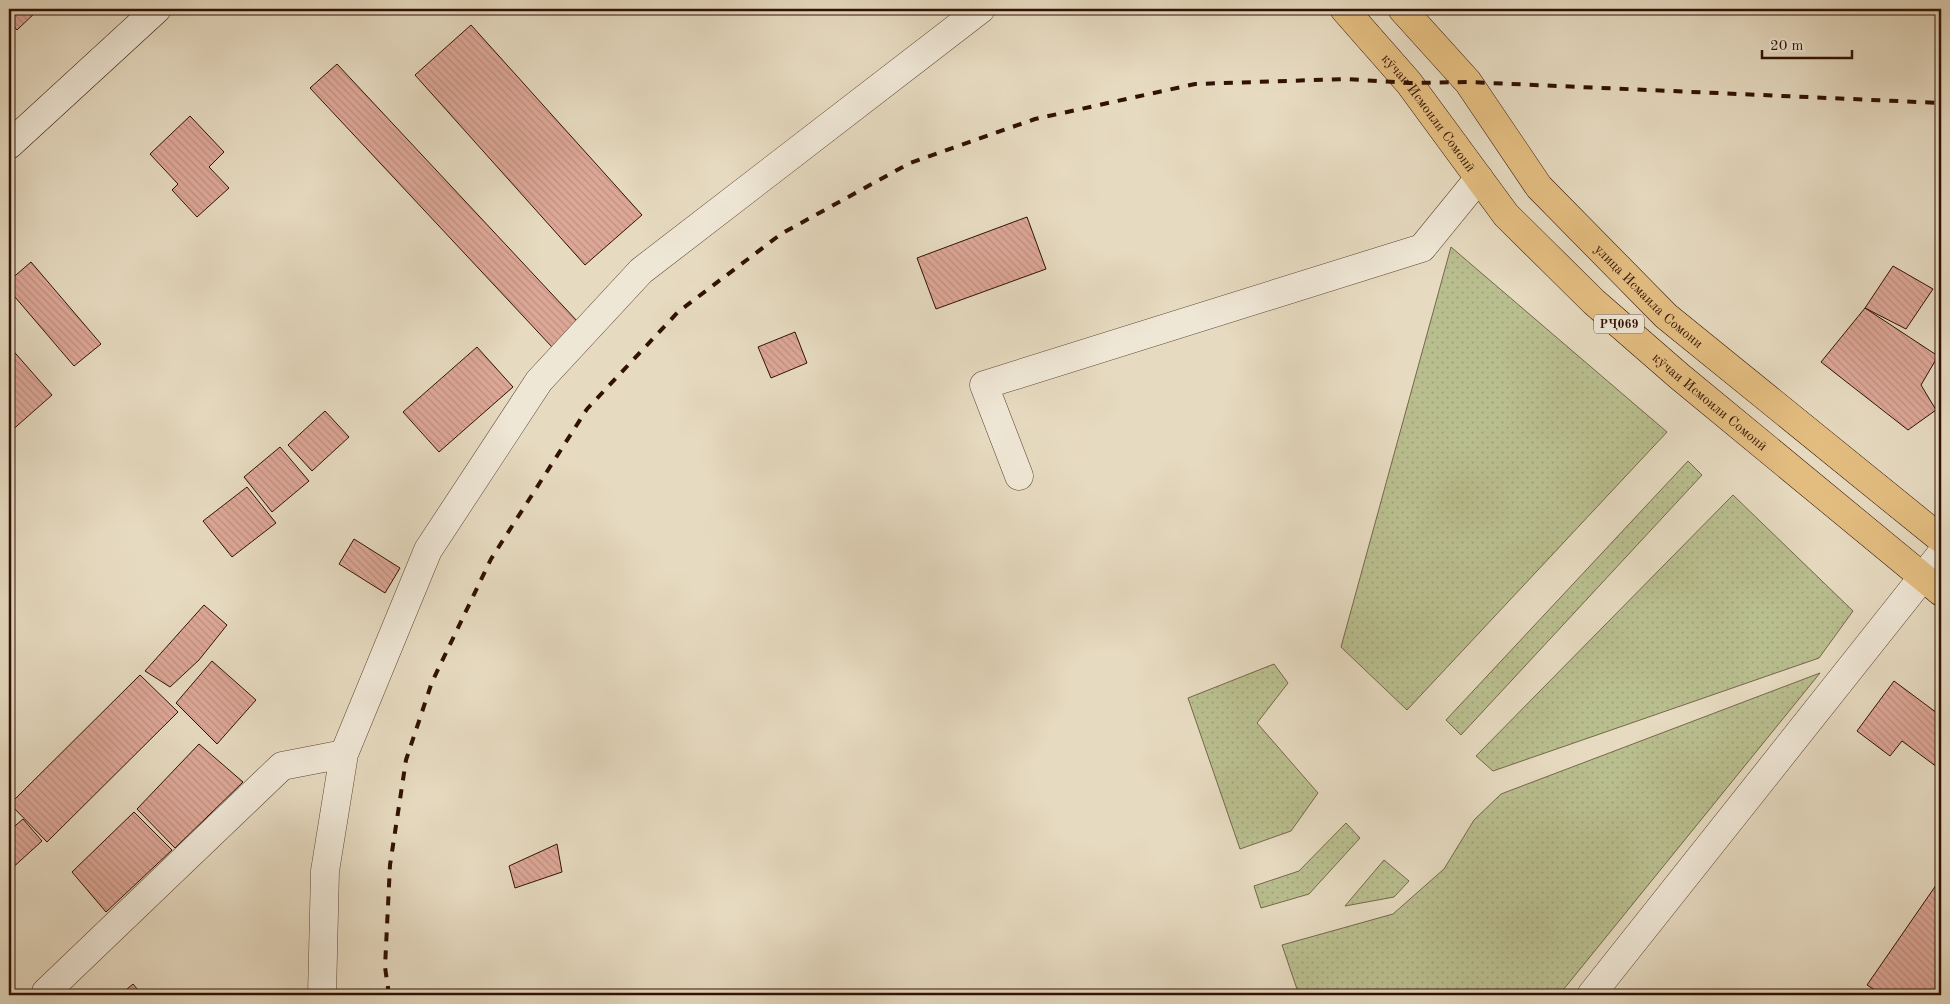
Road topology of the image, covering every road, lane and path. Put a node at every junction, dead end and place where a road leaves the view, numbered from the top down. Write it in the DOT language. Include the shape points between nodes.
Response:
graph roads {
  1 [pos="156,9"];
  2 [pos="981,9"];
  3 [pos="1344,9"];
  4 [pos="1402,9"];
  5 [pos="9,145"];
  6 [pos="1479,178"];
  7 [pos="1019,476"];
  8 [pos="1941,539"];
  9 [pos="1941,554"];
  10 [pos="1932,584"];
  11 [pos="344,754"];
  12 [pos="46,992"];
  13 [pos="322,995"];
  14 [pos="1590,995"];
  1 -- 5 [label="street"];
  2 -- 11 [label="street" via="641,270 539,381 428,550"];
  3 -- 6 [label="main road, кӯчаи Исмоили Сомонӣ / РҶ069" via="1409,83"];
  4 -- 8 [label="main road, улица Исмаила Сомони / РҶ069" via="1468,82 1540,186 1666,316"];
  6 -- 7 [label="street" via="1422,248 984,385"];
  6 -- 10 [label="main road, кӯчаи Исмоили Сомонӣ / РҶ069" via="1506,215 1594,302"];
  9 -- 10 [label="street"];
  10 -- 14 [label="street"];
  11 -- 12 [label="street" via="282,766"];
  11 -- 13 [label="street" via="324,871"];
}
